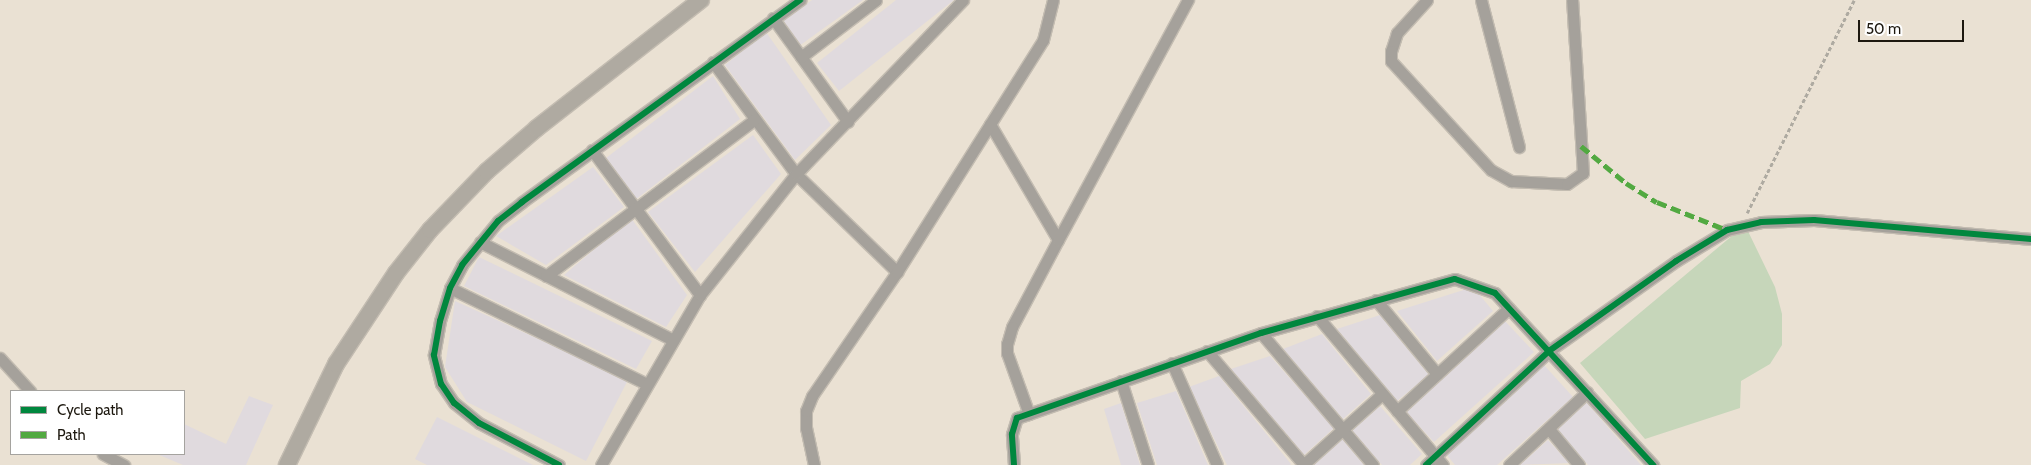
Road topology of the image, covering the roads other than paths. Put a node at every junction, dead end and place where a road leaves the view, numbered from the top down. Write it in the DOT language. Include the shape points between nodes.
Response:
graph roads {
  1 [pos="701,0"];
  2 [pos="800,0"];
  3 [pos="876,0"];
  4 [pos="963,0"];
  5 [pos="1053,0"];
  6 [pos="1188,0"];
  7 [pos="1427,0"];
  8 [pos="1481,0"];
  9 [pos="1572,0"];
  10 [pos="773,18"];
  11 [pos="802,57"];
  12 [pos="713,62"];
  13 [pos="755,119"];
  14 [pos="848,122"];
  15 [pos="990,124"];
  16 [pos="1519,147"];
  17 [pos="592,150"];
  18 [pos="796,174"];
  19 [pos="636,208"];
  20 [pos="2031,239"];
  21 [pos="1058,240"];
  22 [pos="480,242"];
  23 [pos="897,272"];
  24 [pos="546,276"];
  25 [pos="450,288"];
  26 [pos="700,295"];
  27 [pos="1376,300"];
  28 [pos="1509,308"];
  29 [pos="1317,316"];
  30 [pos="1261,333"];
  31 [pos="673,340"];
  32 [pos="1207,351"];
  33 [pos="1549,351"];
  34 [pos="0,358"];
  35 [pos="1172,363"];
  36 [pos="1437,374"];
  37 [pos="1121,381"];
  38 [pos="647,384"];
  39 [pos="29,390"];
  40 [pos="1587,392"];
  41 [pos="1382,394"];
  42 [pos="1397,411"];
  43 [pos="1029,414"];
  44 [pos="1548,429"];
  45 [pos="1343,430"];
  46 [pos="105,455"];
  47 [pos="1439,461"];
  48 [pos="124,465"];
  49 [pos="286,465"];
  50 [pos="559,465"];
  51 [pos="601,465"];
  52 [pos="814,465"];
  53 [pos="1014,465"];
  54 [pos="1148,465"];
  55 [pos="1217,465"];
  56 [pos="1304,465"];
  57 [pos="1373,465"];
  58 [pos="1426,465"];
  59 [pos="1509,465"];
  60 [pos="1579,465"];
  61 [pos="1653,465"];
  1 -- 49 [label="main road" via="544,122 487,171 441,218 396,273 336,364"];
  2 -- 10 [label="street"];
  3 -- 11 [label="street"];
  4 -- 14 [label="street"];
  5 -- 15 [label="street" via="1043,40"];
  6 -- 21 [label="street"];
  7 -- 9 [label="street" via="1397,33 1391,61 1491,170 1511,181 1566,184 1583,173"];
  8 -- 16 [label="street"];
  10 -- 11 [label="street"];
  10 -- 12 [label="street"];
  11 -- 14 [label="street"];
  12 -- 13 [label="street"];
  12 -- 17 [label="street"];
  13 -- 18 [label="street"];
  13 -- 19 [label="street"];
  14 -- 18 [label="street"];
  15 -- 21 [label="street"];
  15 -- 23 [label="street"];
  17 -- 19 [label="street"];
  17 -- 22 [label="street" via="498,221"];
  18 -- 23 [label="street"];
  18 -- 26 [label="street"];
  19 -- 24 [label="street"];
  19 -- 26 [label="street"];
  20 -- 33 [label="street" via="1814,220 1761,222 1726,230 1676,261"];
  21 -- 43 [label="street" via="1012,327 1007,344 1007,354"];
  22 -- 24 [label="street"];
  22 -- 25 [label="street" via="462,265"];
  23 -- 52 [label="street" via="812,396 806,411 808,442"];
  24 -- 31 [label="street"];
  25 -- 38 [label="street"];
  25 -- 50 [label="street" via="434,355 446,394 479,423"];
  26 -- 31 [label="street"];
  27 -- 28 [label="street" via="1455,279 1488,288"];
  27 -- 29 [label="street"];
  27 -- 36 [label="street"];
  28 -- 33 [label="street"];
  28 -- 36 [label="street"];
  29 -- 30 [label="street"];
  29 -- 41 [label="street"];
  30 -- 32 [label="street"];
  30 -- 45 [label="street"];
  31 -- 38 [label="street"];
  32 -- 35 [label="street"];
  32 -- 56 [label="street"];
  33 -- 40 [label="street"];
  33 -- 47 [label="street"];
  34 -- 39 [label="street"];
  35 -- 37 [label="street"];
  35 -- 55 [label="street"];
  36 -- 42 [label="street"];
  37 -- 43 [label="street"];
  37 -- 54 [label="street"];
  38 -- 51 [label="street"];
  40 -- 44 [label="street"];
  40 -- 61 [label="street"];
  41 -- 42 [label="street"];
  41 -- 45 [label="street"];
  42 -- 47 [label="street"];
  43 -- 53 [label="street" via="1017,418 1013,424"];
  44 -- 59 [label="street"];
  44 -- 60 [label="street"];
  45 -- 56 [label="street"];
  45 -- 57 [label="street"];
  46 -- 48 [label="street"];
  47 -- 58 [label="street"];
}
